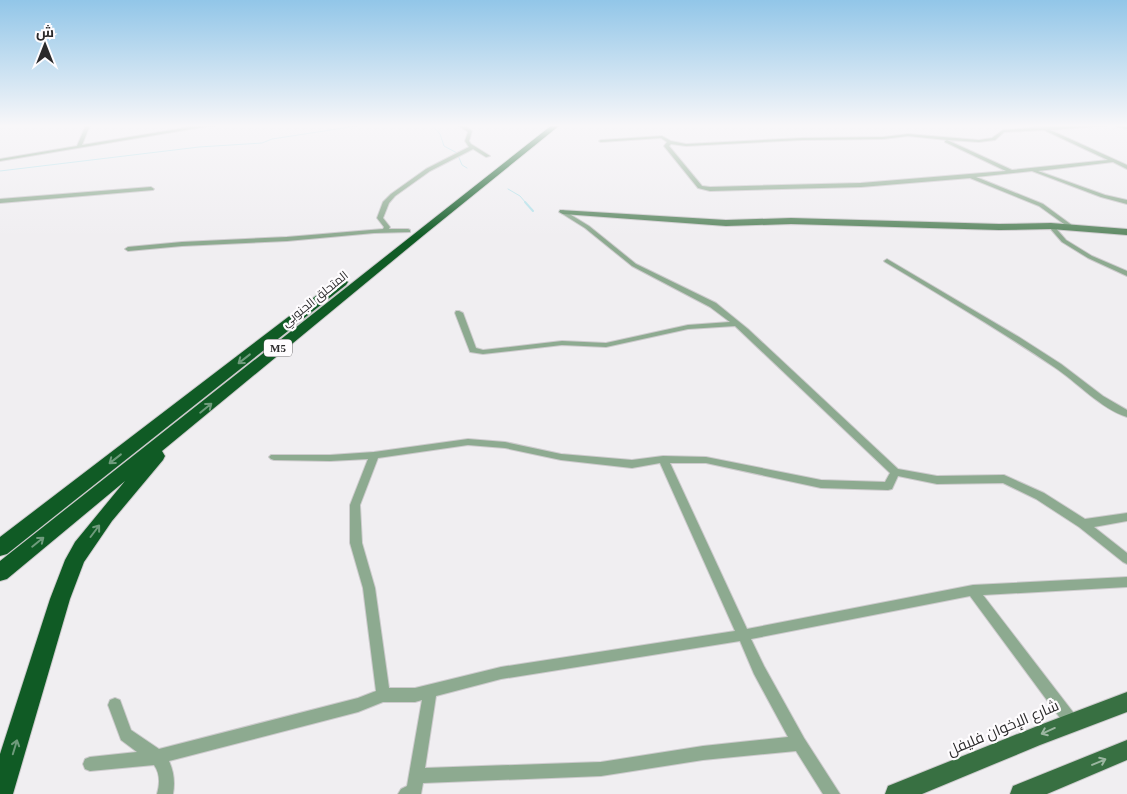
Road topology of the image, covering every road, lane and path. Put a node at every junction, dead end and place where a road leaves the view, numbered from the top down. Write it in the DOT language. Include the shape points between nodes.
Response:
graph roads {
  1 [pos="444,162"];
  2 [pos="498,162"];
  3 [pos="511,162"];
  4 [pos="680,162"];
  5 [pos="991,162"];
  6 [pos="1103,162"];
  7 [pos="1032,170"];
  8 [pos="1012,172"];
  9 [pos="970,176"];
  10 [pos="152,190"];
  11 [pos="0,201"];
  12 [pos="1127,202"];
  13 [pos="563,212"];
  14 [pos="1051,226"];
  15 [pos="1071,227"];
  16 [pos="386,230"];
  17 [pos="408,231"];
  18 [pos="1127,232"];
  19 [pos="128,249"];
  20 [pos="887,261"];
  21 [pos="1127,274"];
  22 [pos="459,313"];
  23 [pos="736,324"];
  24 [pos="1127,414"];
  25 [pos="179,430"];
  26 [pos="374,455"];
  27 [pos="274,457"];
  28 [pos="663,459"];
  29 [pos="896,472"];
  30 [pos="1127,517"];
  31 [pos="1083,524"];
  32 [pos="0,548"];
  33 [pos="1127,559"];
  34 [pos="0,573"];
  35 [pos="1127,582"];
  36 [pos="973,590"];
  37 [pos="744,635"];
  38 [pos="430,691"];
  39 [pos="383,695"];
  40 [pos="1127,702"];
  41 [pos="115,705"];
  42 [pos="1071,722"];
  43 [pos="799,743"];
  44 [pos="1127,750"];
  45 [pos="157,757"];
  46 [pos="90,764"];
  47 [pos="416,776"];
  48 [pos="0,794"];
  49 [pos="165,794"];
  50 [pos="406,794"];
  51 [pos="832,794"];
  52 [pos="896,794"];
  53 [pos="1021,794"];
  1 -- 16 [label="street" via="390,197 380,218"];
  2 -- 17 [label="highway, المتحلق الجنوبي / M5"];
  25 -- 3 [label="highway, المتحلق الجنوبي / M5, one-way"];
  4 -- 9 [label="street" via="700,186 710,189 861,185"];
  5 -- 8 [label="street"];
  6 -- 7 [label="street"];
  7 -- 8 [label="street"];
  7 -- 12 [label="street"];
  8 -- 9 [label="street"];
  9 -- 15 [label="street" via="1041,205"];
  10 -- 11 [label="street"];
  13 -- 14 [label="street" via="726,223 791,221"];
  13 -- 23 [label="street" via="634,265 713,305"];
  14 -- 15 [label="street"];
  14 -- 21 [label="street" via="1064,241"];
  15 -- 18 [label="street"];
  16 -- 17 [label="street"];
  16 -- 19 [label="street"];
  17 -- 32 [label="highway, المتحلق الجنوبي / M5, one-way"];
  20 -- 24 [label="street" via="968,308"];
  22 -- 23 [label="street" via="473,350 484,352 562,342 606,345 688,327"];
  23 -- 29 [label="street"];
  34 -- 25 [label="highway, المتحلق الجنوبي / M5, one-way"];
  48 -- 25 [label="highway, one-way" via="75,560 106,516"];
  26 -- 27 [label="street"];
  26 -- 28 [label="street" via="468,442 505,445 561,457 632,464"];
  26 -- 39 [label="street" via="355,505 356,543 368,588"];
  28 -- 29 [label="street" via="706,460 821,484 888,486"];
  28 -- 37 [label="street"];
  29 -- 31 [label="street" via="937,480 1004,479 1040,496"];
  30 -- 31 [label="street"];
  31 -- 33 [label="street"];
  35 -- 36 [label="street"];
  36 -- 37 [label="street"];
  36 -- 42 [label="street"];
  37 -- 38 [label="street" via="473,678"];
  37 -- 43 [label="street" via="759,670"];
  38 -- 39 [label="street" via="403,696"];
  38 -- 47 [label="street"];
  39 -- 45 [label="street" via="358,705"];
  40 -- 42 [label="main road, شارع الإخوان فليفل"];
  41 -- 45 [label="street" via="126,735"];
  42 -- 52 [label="main road, شارع الإخوان فليفل, one-way"];
  43 -- 47 [label="street" via="703,753 601,769"];
  43 -- 51 [label="street"];
  53 -- 44 [label="main road, one-way"];
  45 -- 46 [label="street"];
  45 -- 49 [label="street" via="164,767"];
  47 -- 50 [label="street" via="414,792"];
}
